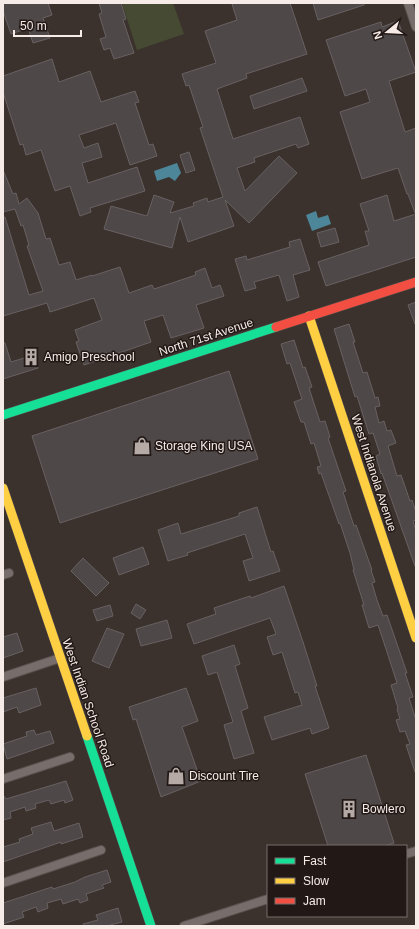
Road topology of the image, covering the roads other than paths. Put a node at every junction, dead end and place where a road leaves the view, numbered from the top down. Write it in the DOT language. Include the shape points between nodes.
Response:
graph roads {
  1 [pos="408,3"];
  2 [pos="416,27"];
  3 [pos="416,282"];
  4 [pos="309,316"];
  5 [pos="3,415"];
  6 [pos="3,488"];
  7 [pos="416,638"];
  8 [pos="60,658"];
  9 [pos="3,677"];
  10 [pos="70,757"];
  11 [pos="3,780"];
  12 [pos="101,850"];
  13 [pos="3,882"];
  14 [pos="267,899"];
  15 [pos="151,926"];
  16 [pos="184,926"];
  1 -- 2 [label="street"];
  3 -- 4 [label="street, North 71st Avenue"];
  4 -- 5 [label="street, North 71st Avenue"];
  4 -- 7 [label="street, West Indianola Avenue"];
  6 -- 8 [label="street, West Indian School Road"];
  8 -- 9 [label="street"];
  8 -- 15 [label="street, West Indian School Road"];
  10 -- 11 [label="street"];
  12 -- 13 [label="street"];
  14 -- 16 [label="street"];
}
